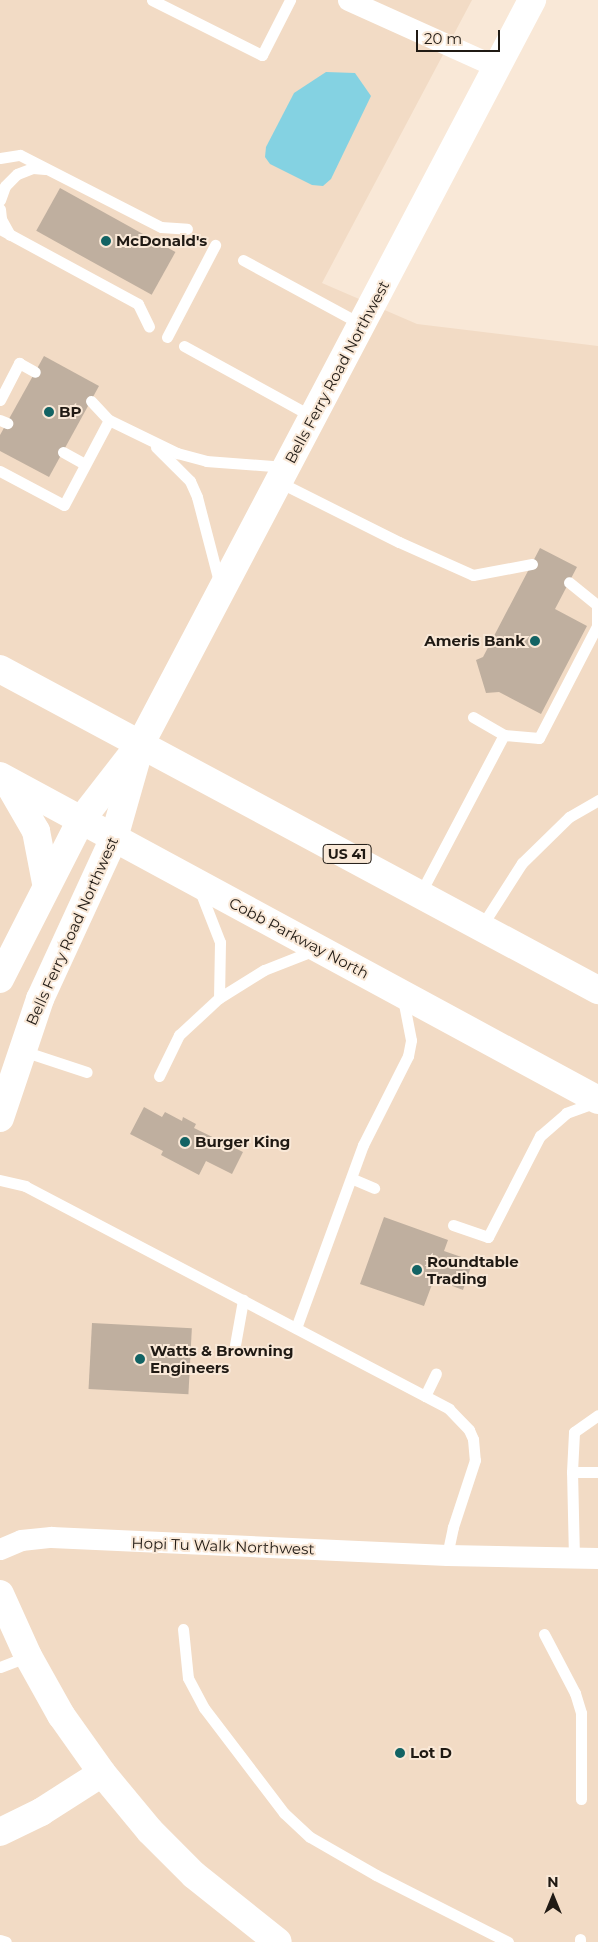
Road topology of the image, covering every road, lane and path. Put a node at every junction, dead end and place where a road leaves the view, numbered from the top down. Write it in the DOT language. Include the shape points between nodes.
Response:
graph roads {
  1 [pos="152,0"];
  2 [pos="290,0"];
  3 [pos="348,0"];
  4 [pos="532,0"];
  5 [pos="497,67"];
  6 [pos="0,158"];
  7 [pos="49,169"];
  8 [pos="0,200"];
  9 [pos="0,209"];
  10 [pos="187,229"];
  11 [pos="5,232"];
  12 [pos="215,245"];
  13 [pos="243,260"];
  14 [pos="361,324"];
  15 [pos="148,327"];
  16 [pos="167,337"];
  17 [pos="184,346"];
  18 [pos="35,372"];
  19 [pos="0,400"];
  20 [pos="91,401"];
  21 [pos="313,417"];
  22 [pos="109,420"];
  23 [pos="151,442"];
  24 [pos="63,452"];
  25 [pos="86,464"];
  26 [pos="0,471"];
  27 [pos="283,474"];
  28 [pos="532,564"];
  29 [pos="569,582"];
  30 [pos="222,592"];
  31 [pos="0,669"];
  32 [pos="473,717"];
  33 [pos="504,735"];
  34 [pos="141,743"];
  35 [pos="3,778"];
  36 [pos="598,800"];
  37 [pos="81,820"];
  38 [pos="114,838"];
  39 [pos="196,882"];
  40 [pos="46,883"];
  41 [pos="420,894"];
  42 [pos="481,927"];
  43 [pos="321,948"];
  44 [pos="0,977"];
  45 [pos="598,990"];
  46 [pos="401,992"];
  47 [pos="219,998"];
  48 [pos="21,1050"];
  49 [pos="87,1072"];
  50 [pos="159,1076"];
  51 [pos="598,1101"];
  52 [pos="0,1118"];
  53 [pos="353,1179"];
  54 [pos="0,1180"];
  55 [pos="374,1188"];
  56 [pos="453,1225"];
  57 [pos="243,1300"];
  58 [pos="296,1328"];
  59 [pos="235,1345"];
  60 [pos="436,1373"];
  61 [pos="425,1396"];
  62 [pos="598,1415"];
  63 [pos="572,1472"];
  64 [pos="598,1472"];
  65 [pos="0,1549"];
  66 [pos="448,1555"];
  67 [pos="574,1558"];
  68 [pos="598,1558"];
  69 [pos="0,1594"];
  70 [pos="182,1628"];
  71 [pos="544,1634"];
  72 [pos="28,1656"];
  73 [pos="0,1667"];
  74 [pos="102,1773"];
  75 [pos="581,1799"];
  76 [pos="0,1832"];
  77 [pos="0,1940"];
  78 [pos="6,1942"];
  79 [pos="278,1942"];
  80 [pos="508,1942"];
  1 -- 2 [label="lane" via="262,55"];
  3 -- 5 [label="street"];
  4 -- 5 [label="main road, Bells Ferry Road Northwest"];
  5 -- 14 [label="main road, Bells Ferry Road Northwest"];
  6 -- 7 [label="lane" via="20,155"];
  7 -- 8 [label="lane" via="33,168 17,174 5,186"];
  7 -- 10 [label="lane" via="160,227"];
  9 -- 11 [label="lane"];
  11 -- 15 [label="lane" via="138,304"];
  12 -- 16 [label="lane"];
  13 -- 14 [label="lane"];
  14 -- 21 [label="main road, Bells Ferry Road Northwest"];
  17 -- 21 [label="lane"];
  18 -- 19 [label="lane" via="19,364"];
  20 -- 22 [label="lane"];
  21 -- 27 [label="main road, Bells Ferry Road Northwest"];
  22 -- 23 [label="lane"];
  22 -- 25 [label="lane"];
  23 -- 27 [label="lane" via="206,461"];
  23 -- 30 [label="lane" via="190,481"];
  24 -- 25 [label="lane"];
  25 -- 26 [label="lane" via="64,505"];
  27 -- 28 [label="lane" via="399,542 473,575"];
  27 -- 30 [label="main road, Bells Ferry Road Northwest"];
  29 -- 33 [label="lane" via="597,605 597,626 539,738"];
  30 -- 34 [label="main road, Bells Ferry Road Northwest"];
  31 -- 34 [label="main road, US 41"];
  32 -- 33 [label="lane"];
  33 -- 41 [label="lane"];
  34 -- 37 [label="main road, Bells Ferry Road Northwest"];
  34 -- 38 [label="main road, Bells Ferry Road Northwest"];
  34 -- 41 [label="main road, US 41"];
  35 -- 37 [label="main road, Cobb Parkway North"];
  35 -- 40 [label="main road" via="36,831"];
  36 -- 42 [label="lane" via="568,817 522,862"];
  37 -- 38 [label="main road, Cobb Parkway North"];
  37 -- 40 [label="main road, Bells Ferry Road Northwest"];
  38 -- 39 [label="main road, Cobb Parkway North"];
  38 -- 48 [label="main road, Bells Ferry Road Northwest" via="40,999"];
  39 -- 43 [label="main road, Cobb Parkway North"];
  39 -- 47 [label="lane" via="220,942"];
  40 -- 44 [label="main road, Bells Ferry Road Northwest"];
  41 -- 42 [label="main road, US 41"];
  42 -- 45 [label="main road, US 41"];
  43 -- 46 [label="main road, Cobb Parkway North"];
  43 -- 47 [label="lane" via="264,970"];
  46 -- 51 [label="main road, Cobb Parkway North"];
  46 -- 53 [label="lane" via="409,1024 408,1056 363,1145"];
  47 -- 50 [label="lane" via="179,1035"];
  48 -- 49 [label="lane"];
  48 -- 52 [label="main road, Bells Ferry Road Northwest"];
  51 -- 56 [label="lane" via="566,1113 540,1136 488,1237"];
  53 -- 55 [label="lane"];
  53 -- 58 [label="lane"];
  54 -- 57 [label="lane" via="25,1186"];
  57 -- 58 [label="lane"];
  57 -- 59 [label="lane"];
  58 -- 61 [label="lane"];
  60 -- 61 [label="lane"];
  61 -- 66 [label="lane" via="449,1409 473,1439 475,1460 453,1527"];
  62 -- 63 [label="lane" via="574,1432"];
  63 -- 64 [label="lane"];
  63 -- 67 [label="lane"];
  65 -- 66 [label="street, Hopi Tu Walk Northwest" via="20,1540 52,1537"];
  66 -- 67 [label="street, Hopi Tu Walk Northwest"];
  67 -- 68 [label="street, Hopi Tu Walk Northwest"];
  69 -- 72 [label="main road"];
  70 -- 80 [label="lane" via="188,1678 204,1708 284,1813 310,1836 376,1875"];
  71 -- 75 [label="lane" via="575,1693 581,1713"];
  72 -- 73 [label="lane"];
  72 -- 74 [label="main road" via="61,1715"];
  74 -- 76 [label="main road" via="41,1812"];
  74 -- 79 [label="main road" via="150,1830 194,1875"];
  77 -- 78 [label="lane"];
}
